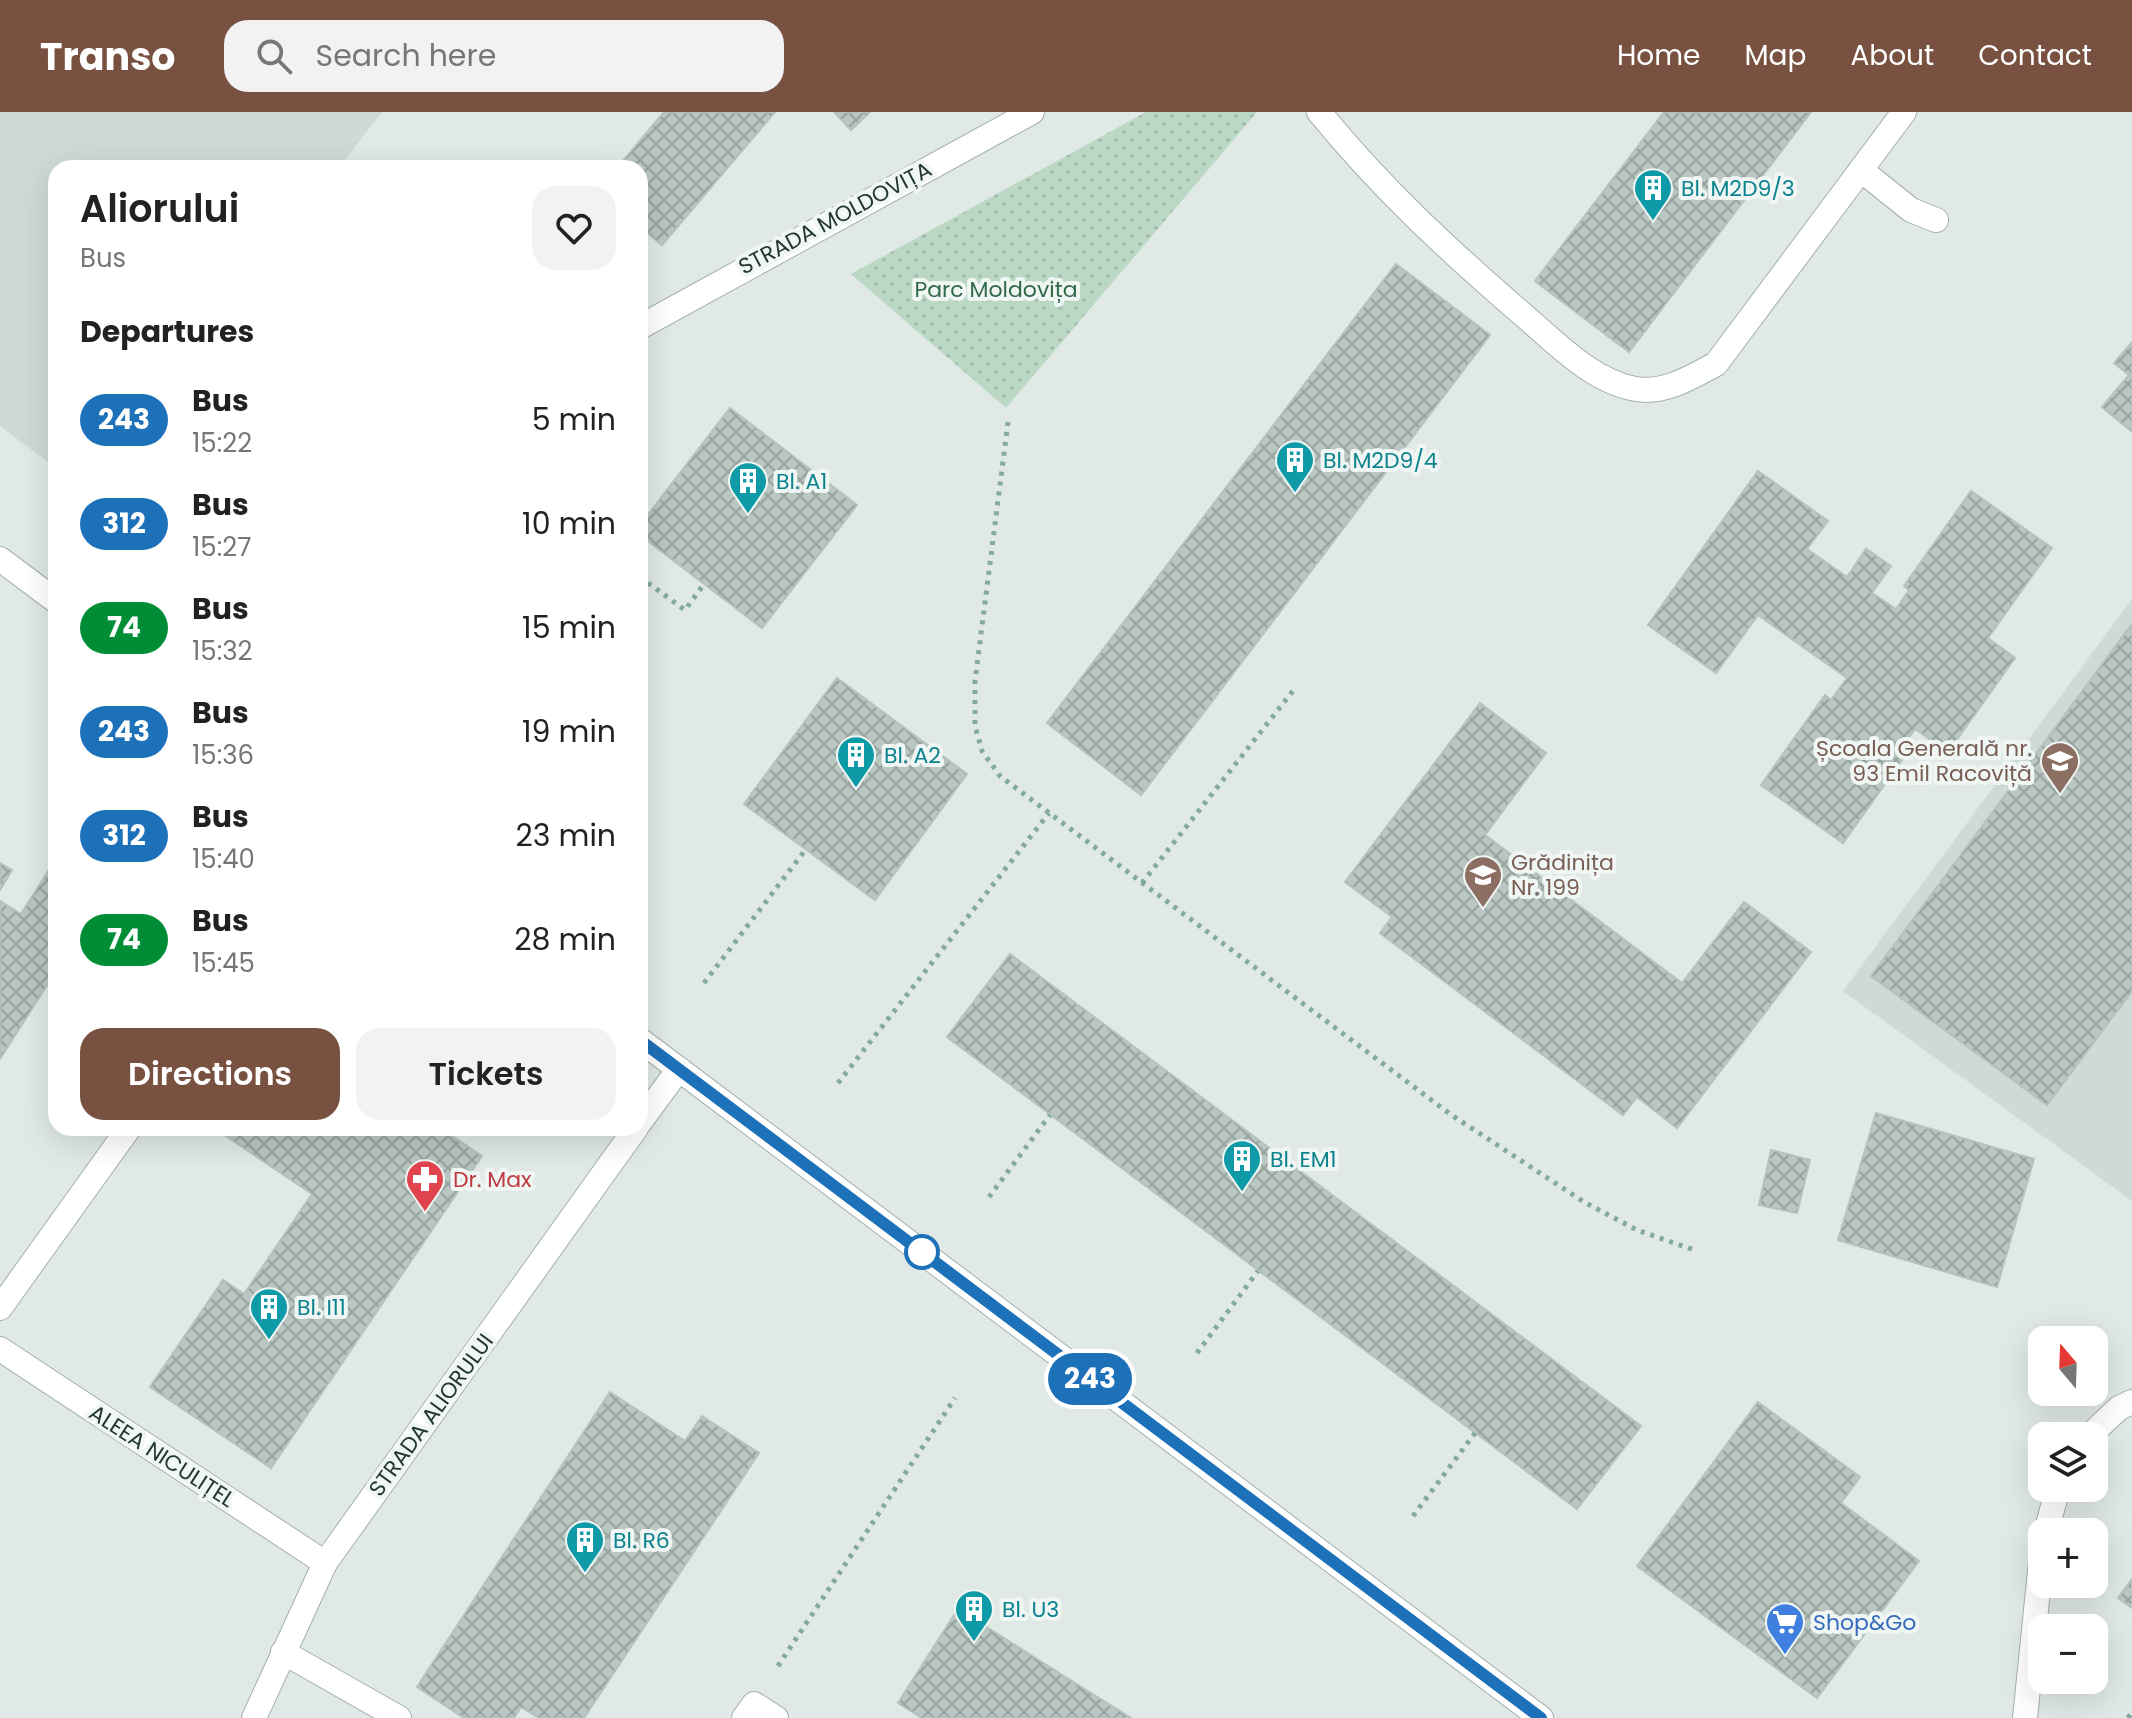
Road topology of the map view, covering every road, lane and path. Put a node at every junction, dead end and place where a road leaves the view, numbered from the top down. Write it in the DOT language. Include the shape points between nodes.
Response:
graph roads {
  1 [pos="1032,112"];
  2 [pos="1319,112"];
  3 [pos="1904,112"];
  4 [pos="1861,170"];
  5 [pos="1936,220"];
  6 [pos="648,323"];
  7 [pos="1008,422"];
  8 [pos="0,559"];
  9 [pos="648,583"];
  10 [pos="704,584"];
  11 [pos="48,595"];
  12 [pos="1296,687"];
  13 [pos="1049,813"];
  14 [pos="806,849"];
  15 [pos="1142,883"];
  16 [pos="704,983"];
  17 [pos="648,1046"];
  18 [pos="679,1069"];
  19 [pos="838,1083"];
  20 [pos="648,1111"];
  21 [pos="1050,1115"];
  22 [pos="123,1136"];
  23 [pos="630,1136"];
  24 [pos="989,1197"];
  25 [pos="1697,1251"];
  26 [pos="1258,1271"];
  27 [pos="0,1308"];
  28 [pos="0,1349"];
  29 [pos="1197,1353"];
  30 [pos="955,1398"];
  31 [pos="2132,1402"];
  32 [pos="2104,1422"];
  33 [pos="1475,1433"];
  34 [pos="1413,1516"];
  35 [pos="325,1563"];
  36 [pos="2037,1598"];
  37 [pos="283,1652"];
  38 [pos="749,1711"];
  39 [pos="2132,1712"];
  40 [pos="254,1718"];
  41 [pos="399,1718"];
  42 [pos="776,1718"];
  43 [pos="1541,1718"];
  44 [pos="2025,1718"];
  45 [pos="2128,1718"];
  1 -- 6 [label="street, STRADA MOLDOVIȚA"];
  2 -- 4 [label="street" via="1426,231 1609,382 1640,390 1681,383 1716,364"];
  3 -- 4 [label="street"];
  4 -- 5 [label="street" via="1911,210"];
  7 -- 13 [label="path" via="975,681 975,726 982,751 1000,776"];
  8 -- 11 [label="street"];
  9 -- 10 [label="path" via="685,610"];
  12 -- 15 [label="path"];
  13 -- 15 [label="path"];
  13 -- 19 [label="path"];
  14 -- 16 [label="path"];
  15 -- 25 [label="path" via="1475,1130 1584,1202 1637,1230"];
  17 -- 18 [label="street"];
  18 -- 20 [label="street"];
  18 -- 43 [label="street"];
  21 -- 24 [label="path"];
  22 -- 27 [label="street"];
  23 -- 35 [label="street, STRADA ALIORULUI"];
  26 -- 29 [label="path"];
  28 -- 35 [label="street, ALEEA NICULIȚEL"];
  30 -- 38 [label="path"];
  31 -- 32 [label="street"];
  33 -- 34 [label="path"];
  35 -- 37 [label="street, STRADA ALIORULUI"];
  36 -- 44 [label="street"];
  37 -- 40 [label="street, STRADA ALIORULUI"];
  37 -- 41 [label="street"];
  38 -- 42 [label="street"];
  39 -- 45 [label="path"];
}
